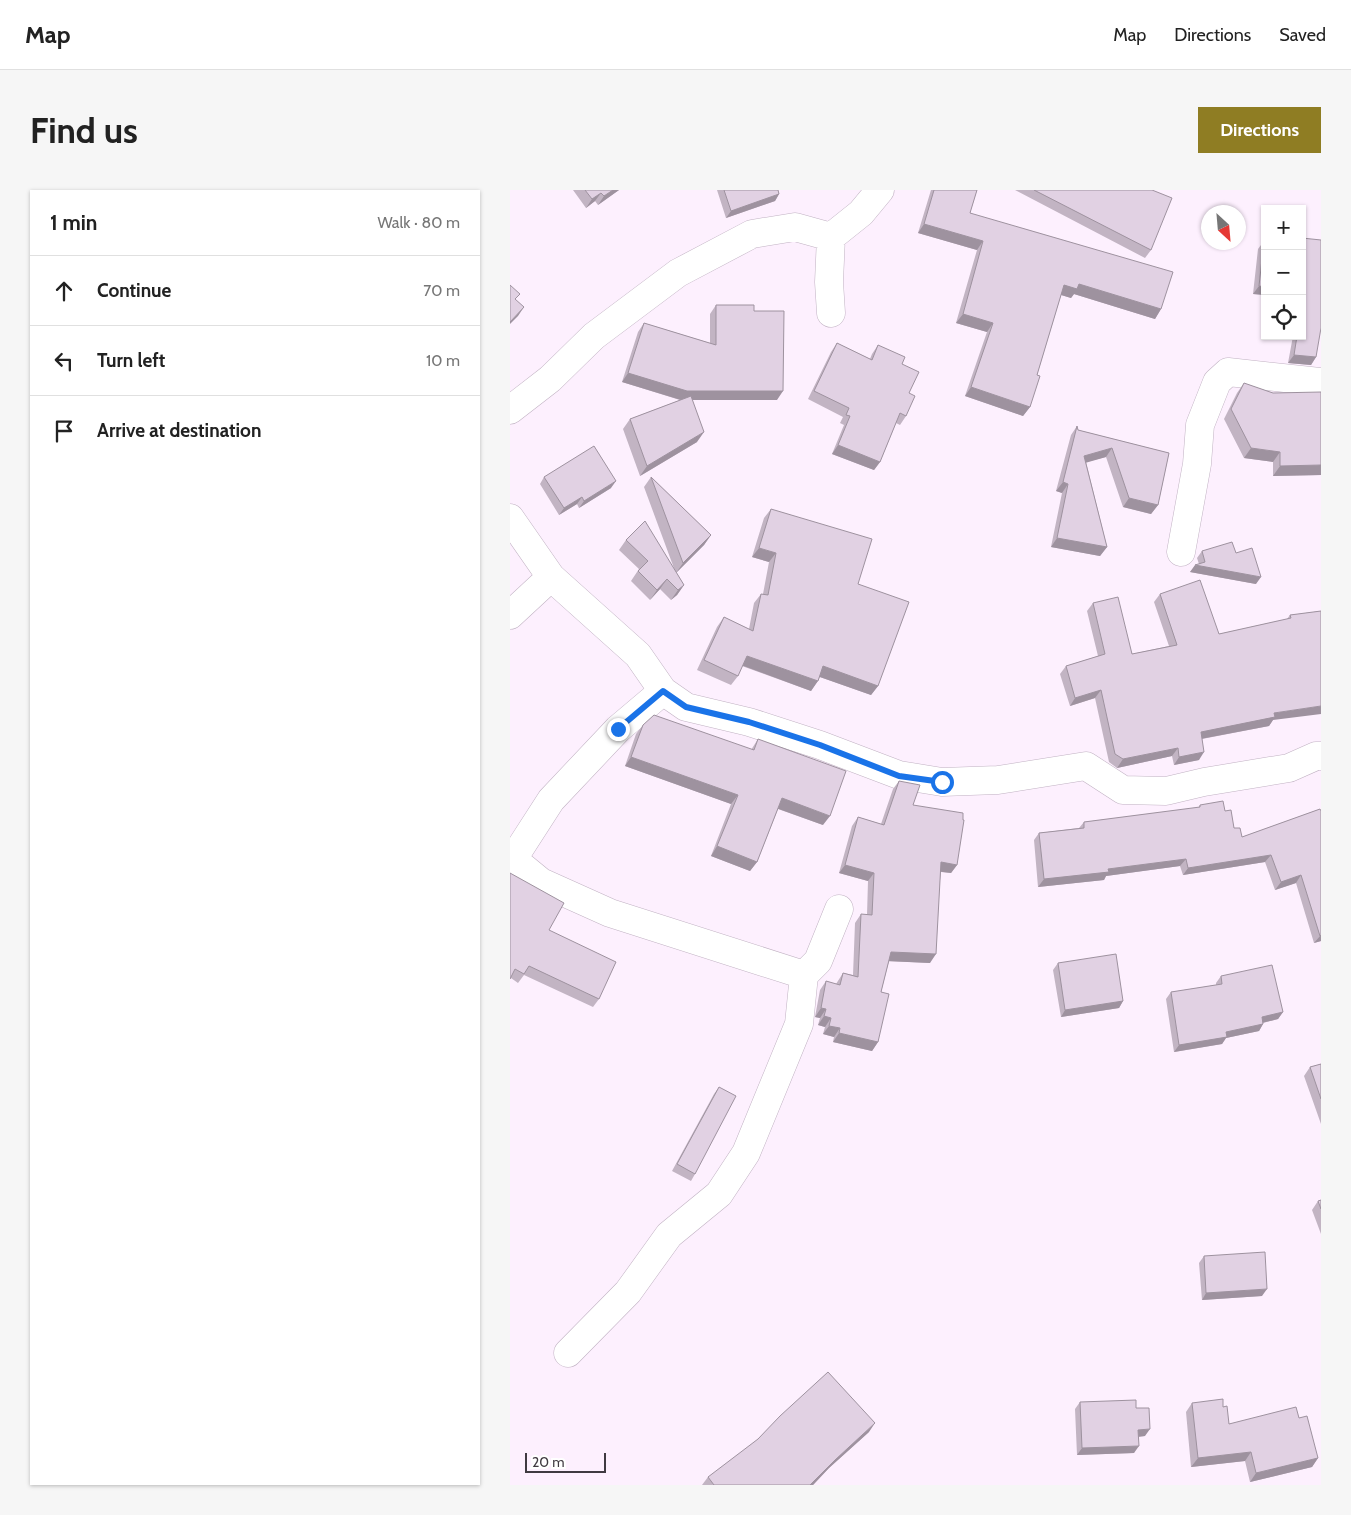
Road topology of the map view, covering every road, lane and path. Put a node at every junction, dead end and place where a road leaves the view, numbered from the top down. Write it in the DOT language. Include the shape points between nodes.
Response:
graph roads {
  1 [pos="880,190"];
  2 [pos="831,237"];
  3 [pos="831,313"];
  4 [pos="1321,382"];
  5 [pos="510,410"];
  6 [pos="510,518"];
  7 [pos="1181,552"];
  8 [pos="551,578"];
  9 [pos="510,615"];
  10 [pos="663,691"];
  11 [pos="1321,756"];
  12 [pos="512,860"];
  13 [pos="838,909"];
  14 [pos="804,975"];
  15 [pos="568,1353"];
  1 -- 2 [label="street" via="861,213"];
  2 -- 3 [label="street"];
  2 -- 5 [label="street" via="795,227 752,234 678,273 594,336 550,379"];
  4 -- 7 [label="street" via="1228,372 1217,382 1200,425 1197,464"];
  6 -- 8 [label="street"];
  8 -- 9 [label="street"];
  8 -- 10 [label="street" via="638,656"];
  10 -- 11 [label="street" via="686,707 749,722 820,745 899,776 942,782 998,780 1086,766 1123,790 1166,791 1289,768"];
  10 -- 12 [label="street" via="618,729 551,800"];
  12 -- 14 [label="street" via="541,882 610,913"];
  13 -- 14 [label="street" via="818,961"];
  14 -- 15 [label="street" via="799,1024 746,1153 720,1194 669,1235 628,1292"];
}
